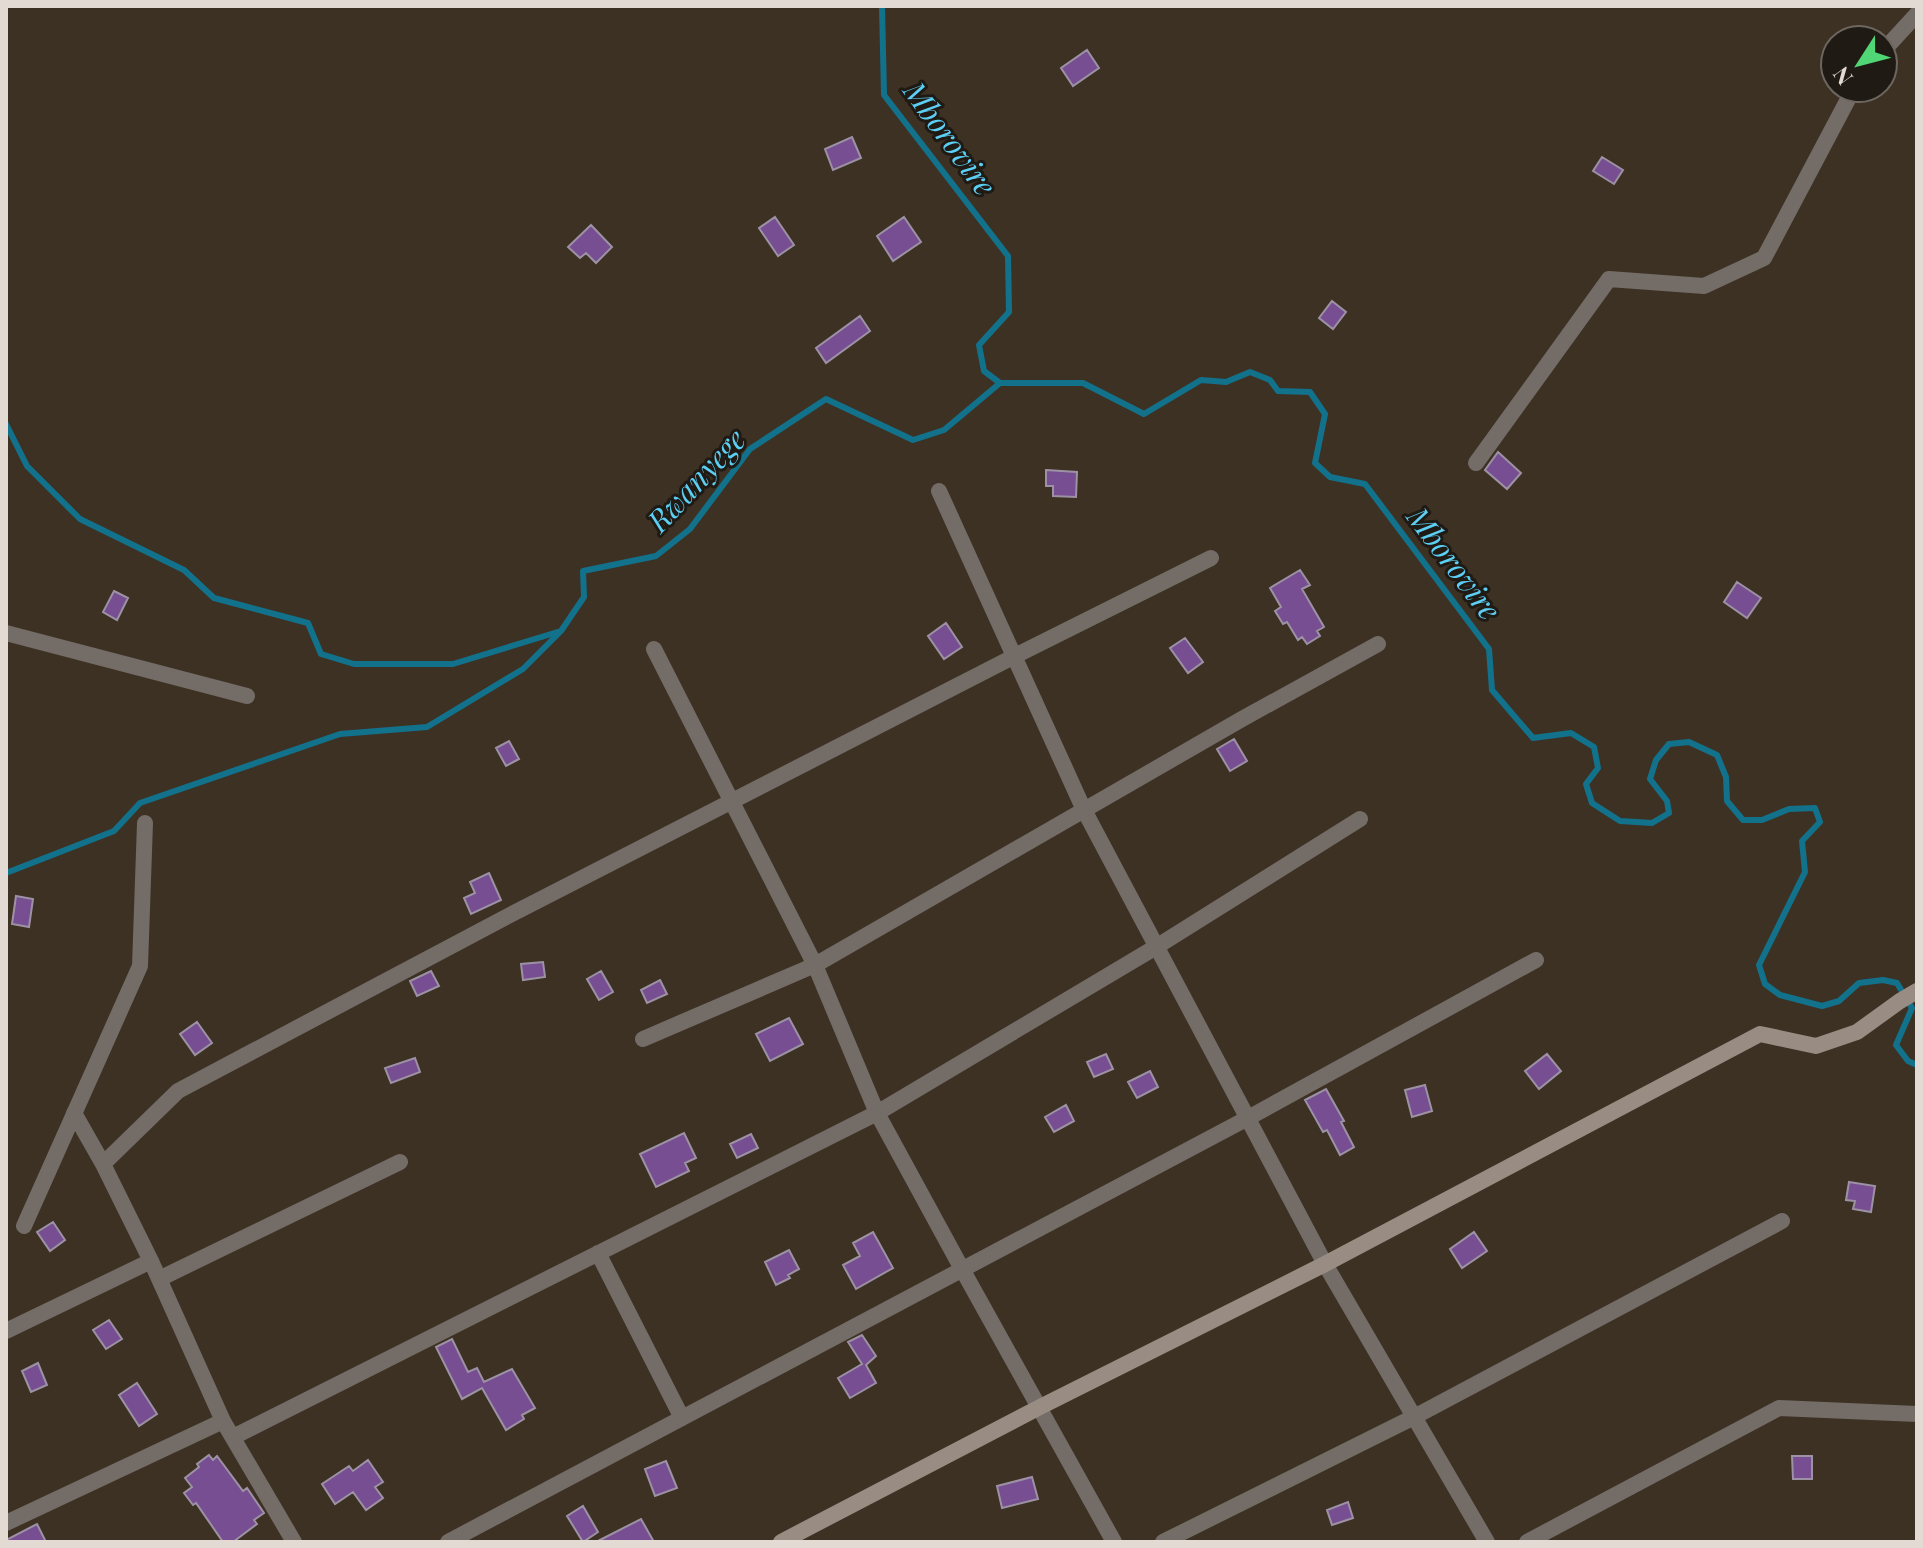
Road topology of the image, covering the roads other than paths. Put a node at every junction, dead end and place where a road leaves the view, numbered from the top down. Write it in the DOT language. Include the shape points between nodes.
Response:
graph roads {
  1 [pos="1917,14"];
  2 [pos="1899,34"];
  3 [pos="1846,104"];
  4 [pos="1476,463"];
  5 [pos="939,491"];
  6 [pos="1211,558"];
  7 [pos="6,633"];
  8 [pos="1378,644"];
  9 [pos="654,649"];
  10 [pos="1013,657"];
  11 [pos="247,696"];
  12 [pos="733,801"];
  13 [pos="1084,810"];
  14 [pos="1360,819"];
  15 [pos="145,823"];
  16 [pos="1156,947"];
  17 [pos="1536,960"];
  18 [pos="815,965"];
  19 [pos="1910,994"];
  20 [pos="643,1039"];
  21 [pos="74,1113"];
  22 [pos="877,1113"];
  23 [pos="1248,1118"];
  24 [pos="400,1162"];
  25 [pos="103,1164"];
  26 [pos="1782,1221"];
  27 [pos="24,1226"];
  28 [pos="598,1253"];
  29 [pos="151,1261"];
  30 [pos="1325,1264"];
  31 [pos="962,1269"];
  32 [pos="159,1279"];
  33 [pos="6,1331"];
  34 [pos="1040,1407"];
  35 [pos="1917,1414"];
  36 [pos="1414,1417"];
  37 [pos="682,1418"];
  38 [pos="223,1421"];
  39 [pos="233,1437"];
  40 [pos="6,1523"];
  41 [pos="294,1542"];
  42 [pos="448,1542"];
  43 [pos="781,1542"];
  44 [pos="1114,1542"];
  45 [pos="1163,1542"];
  46 [pos="1487,1542"];
  47 [pos="1527,1542"];
  1 -- 2 [label="street"];
  3 -- 4 [label="street" via="1764,258 1704,286 1609,279"];
  5 -- 10 [label="street"];
  6 -- 10 [label="street"];
  7 -- 11 [label="street"];
  8 -- 13 [label="street"];
  9 -- 12 [label="street"];
  10 -- 12 [label="street"];
  10 -- 13 [label="street"];
  12 -- 18 [label="street"];
  12 -- 25 [label="street" via="178,1091"];
  13 -- 16 [label="street"];
  13 -- 18 [label="street"];
  14 -- 16 [label="street"];
  15 -- 21 [label="street" via="140,966"];
  16 -- 22 [label="street"];
  16 -- 23 [label="street"];
  17 -- 23 [label="street"];
  18 -- 20 [label="street"];
  18 -- 22 [label="street"];
  19 -- 30 [label="street" via="1857,1032 1816,1046 1760,1034"];
  21 -- 25 [label="street"];
  21 -- 27 [label="street"];
  22 -- 28 [label="street"];
  22 -- 31 [label="street"];
  23 -- 30 [label="street"];
  23 -- 31 [label="street"];
  24 -- 32 [label="street"];
  25 -- 29 [label="street"];
  26 -- 36 [label="street"];
  28 -- 37 [label="street"];
  28 -- 39 [label="street"];
  29 -- 32 [label="street"];
  29 -- 33 [label="street"];
  30 -- 34 [label="street"];
  30 -- 36 [label="street"];
  31 -- 34 [label="street"];
  31 -- 37 [label="street"];
  32 -- 38 [label="street"];
  34 -- 43 [label="street"];
  34 -- 44 [label="street"];
  35 -- 47 [label="street" via="1779,1408"];
  36 -- 45 [label="street"];
  36 -- 46 [label="street"];
  37 -- 42 [label="street"];
  38 -- 39 [label="street"];
  38 -- 40 [label="street"];
  39 -- 41 [label="street"];
}
